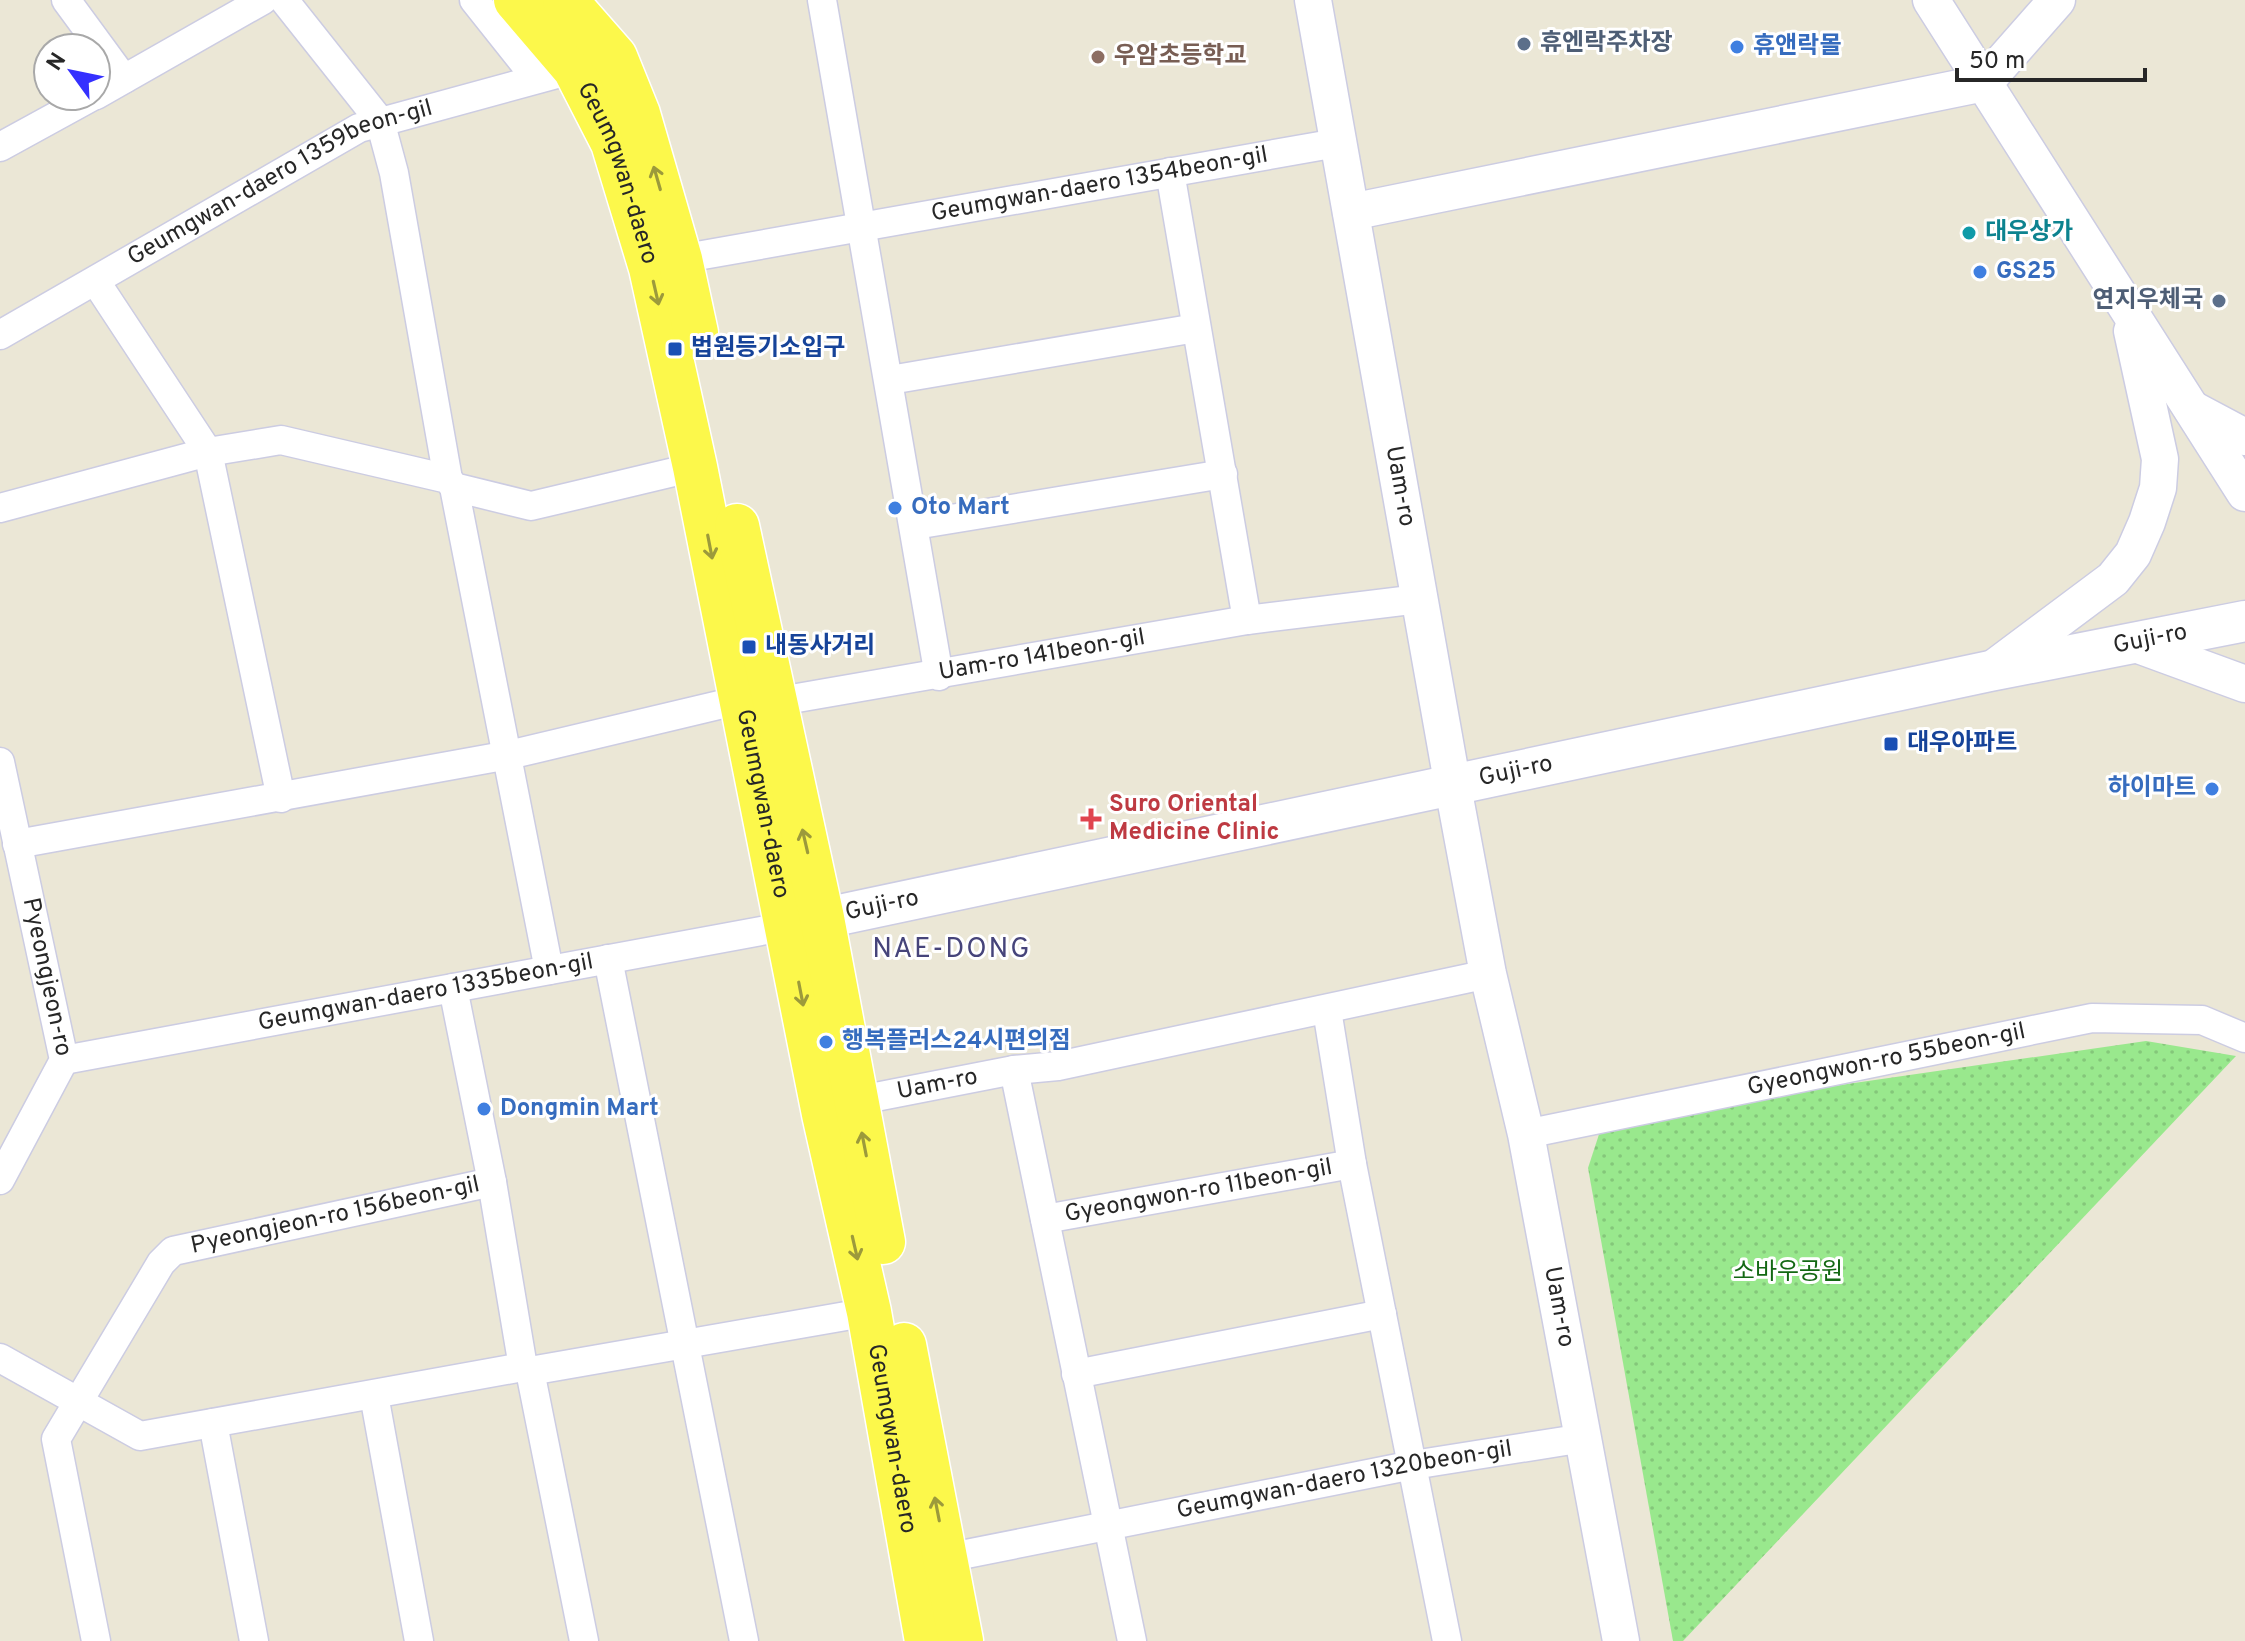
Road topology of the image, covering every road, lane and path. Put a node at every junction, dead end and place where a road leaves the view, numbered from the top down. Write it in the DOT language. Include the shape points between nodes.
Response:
graph roads {
  1 [pos="66,0"];
  2 [pos="263,0"];
  3 [pos="284,0"];
  4 [pos="474,0"];
  5 [pos="516,0"];
  6 [pos="565,0"];
  7 [pos="822,0"];
  8 [pos="1313,0"];
  9 [pos="1931,0"];
  10 [pos="2057,0"];
  11 [pos="555,74"];
  12 [pos="124,79"];
  13 [pos="1984,83"];
  14 [pos="112,86"];
  15 [pos="64,112"];
  16 [pos="380,121"];
  17 [pos="1337,143"];
  18 [pos="0,147"];
  19 [pos="1170,172"];
  20 [pos="1351,212"];
  21 [pos="863,225"];
  22 [pos="680,259"];
  23 [pos="96,282"];
  24 [pos="2126,306"];
  25 [pos="1196,328"];
  26 [pos="0,335"];
  27 [pos="890,380"];
  28 [pos="2191,408"];
  29 [pos="2245,437"];
  30 [pos="208,452"];
  31 [pos="695,467"];
  32 [pos="1223,474"];
  33 [pos="451,483"];
  34 [pos="2245,493"];
  35 [pos="0,508"];
  36 [pos="915,525"];
  37 [pos="1419,599"];
  38 [pos="1247,620"];
  39 [pos="2245,621"];
  40 [pos="2133,643"];
  41 [pos="1990,671"];
  42 [pos="939,676"];
  43 [pos="2245,684"];
  44 [pos="757,701"];
  45 [pos="509,755"];
  46 [pos="0,762"];
  47 [pos="1453,787"];
  48 [pos="281,798"];
  49 [pos="17,844"];
  50 [pos="805,922"];
  51 [pos="608,959"];
  52 [pos="549,970"];
  53 [pos="1488,974"];
  54 [pos="453,988"];
  55 [pos="1327,1010"];
  56 [pos="2245,1038"];
  57 [pos="64,1060"];
  58 [pos="1014,1070"];
  59 [pos="855,1101"];
  60 [pos="1526,1134"];
  61 [pos="1352,1164"];
  62 [pos="0,1180"];
  63 [pos="492,1182"];
  64 [pos="1045,1219"];
  65 [pos="869,1312"];
  66 [pos="1382,1314"];
  67 [pos="685,1346"];
  68 [pos="0,1358"];
  69 [pos="527,1369"];
  70 [pos="1076,1374"];
  71 [pos="374,1395"];
  72 [pos="79,1402"];
  73 [pos="213,1423"];
  74 [pos="1584,1438"];
  75 [pos="1413,1465"];
  76 [pos="1106,1527"];
  77 [pos="946,1558"];
  78 [pos="96,1641"];
  79 [pos="254,1641"];
  80 [pos="419,1641"];
  81 [pos="584,1641"];
  82 [pos="744,1641"];
  83 [pos="927,1641"];
  84 [pos="961,1641"];
  85 [pos="1132,1641"];
  86 [pos="1447,1641"];
  87 [pos="1621,1641"];
  1 -- 12 [label="street"];
  2 -- 12 [label="street"];
  3 -- 16 [label="street"];
  4 -- 11 [label="street"];
  5 -- 11 [label="main road, Geumgwan-daero"];
  22 -- 6 [label="main road, Geumgwan-daero, one-way" via="638,114 615,57"];
  7 -- 21 [label="street"];
  8 -- 17 [label="street, Uam-ro"];
  9 -- 13 [label="street"];
  10 -- 13 [label="street"];
  11 -- 16 [label="street, Geumgwan-daero 1359beon-gil"];
  11 -- 31 [label="main road, Geumgwan-daero, one-way" via="613,143 651,268"];
  12 -- 14 [label="street"];
  13 -- 20 [label="street"];
  13 -- 24 [label="street"];
  15 -- 18 [label="street"];
  16 -- 23 [label="street, Geumgwan-daero 1359beon-gil" via="359,128"];
  16 -- 33 [label="street"];
  17 -- 19 [label="street, Geumgwan-daero 1354beon-gil"];
  17 -- 20 [label="street, Uam-ro"];
  19 -- 21 [label="street, Geumgwan-daero 1354beon-gil"];
  19 -- 25 [label="street"];
  20 -- 37 [label="street, Uam-ro"];
  21 -- 22 [label="street, Geumgwan-daero 1354beon-gil"];
  21 -- 27 [label="street, Uam-ro 141beon-gil"];
  22 -- 44 [label="main road, Geumgwan-daero"];
  23 -- 26 [label="street, Geumgwan-daero 1359beon-gil"];
  23 -- 30 [label="street"];
  24 -- 28 [label="street"];
  24 -- 41 [label="street" via="2160,459 2147,522 2133,554 2113,579"];
  25 -- 27 [label="street"];
  25 -- 32 [label="street"];
  27 -- 36 [label="street, Uam-ro 141beon-gil"];
  28 -- 29 [label="street"];
  28 -- 34 [label="street"];
  30 -- 33 [label="street" via="281,440 379,460"];
  30 -- 35 [label="street"];
  30 -- 48 [label="street"];
  31 -- 33 [label="street" via="531,506"];
  31 -- 44 [label="main road, Geumgwan-daero, one-way"];
  32 -- 36 [label="street"];
  32 -- 38 [label="street"];
  33 -- 45 [label="street"];
  36 -- 42 [label="street, Uam-ro 141beon-gil"];
  37 -- 38 [label="street, Uam-ro 141beon-gil"];
  37 -- 47 [label="street, Uam-ro"];
  38 -- 42 [label="street, Uam-ro 141beon-gil"];
  39 -- 40 [label="main road, Guji-ro"];
  40 -- 41 [label="main road, Guji-ro"];
  40 -- 43 [label="street"];
  41 -- 47 [label="main road, Guji-ro"];
  42 -- 44 [label="street"];
  44 -- 45 [label="street"];
  44 -- 50 [label="main road, Geumgwan-daero"];
  45 -- 48 [label="street"];
  45 -- 52 [label="street"];
  46 -- 49 [label="street, Pyeongjeon-ro"];
  47 -- 50 [label="main road, Guji-ro"];
  47 -- 53 [label="street, Uam-ro"];
  48 -- 49 [label="street"];
  49 -- 57 [label="street, Pyeongjeon-ro"];
  50 -- 51 [label="street, Geumgwan-daero 1335beon-gil"];
  50 -- 59 [label="main road, Geumgwan-daero"];
  50 -- 65 [label="main road, Geumgwan-daero, one-way" via="824,1114"];
  51 -- 52 [label="street, Geumgwan-daero 1335beon-gil"];
  51 -- 67 [label="street"];
  52 -- 54 [label="street, Geumgwan-daero 1335beon-gil"];
  53 -- 55 [label="street, Uam-ro"];
  53 -- 60 [label="street, Uam-ro"];
  54 -- 57 [label="street, Geumgwan-daero 1335beon-gil"];
  54 -- 63 [label="street"];
  55 -- 58 [label="street, Uam-ro" via="1058,1066"];
  55 -- 61 [label="street, Gyeongwon-ro 11beon-gil"];
  56 -- 60 [label="street, Gyeongwon-ro 55beon-gil" via="2202,1020 2092,1018"];
  57 -- 62 [label="street, Pyeongjeon-ro"];
  58 -- 59 [label="street, Uam-ro"];
  58 -- 64 [label="street"];
  77 -- 59 [label="main road, Geumgwan-daero, one-way"];
  60 -- 74 [label="street, Uam-ro"];
  61 -- 64 [label="street, Gyeongwon-ro 11beon-gil"];
  61 -- 66 [label="street, Gyeongwon-ro 11beon-gil"];
  63 -- 69 [label="street"];
  63 -- 72 [label="street, Pyeongjeon-ro 156beon-gil" via="173,1251 150,1277"];
  64 -- 70 [label="street"];
  65 -- 67 [label="street"];
  65 -- 83 [label="main road, Geumgwan-daero"];
  66 -- 70 [label="street"];
  66 -- 75 [label="street, Gyeongwon-ro 11beon-gil"];
  67 -- 69 [label="street"];
  67 -- 82 [label="street"];
  68 -- 72 [label="street"];
  69 -- 71 [label="street"];
  69 -- 81 [label="street"];
  70 -- 76 [label="street"];
  71 -- 73 [label="street"];
  71 -- 80 [label="street"];
  72 -- 73 [label="street" via="140,1436"];
  72 -- 78 [label="street, Pyeongjeon-ro 156beon-gil" via="56,1439"];
  73 -- 79 [label="street"];
  74 -- 75 [label="street, Geumgwan-daero 1320beon-gil"];
  74 -- 87 [label="street, Uam-ro"];
  75 -- 76 [label="street, Geumgwan-daero 1320beon-gil"];
  75 -- 86 [label="street, Gyeongwon-ro 11beon-gil"];
  76 -- 77 [label="street, Geumgwan-daero 1320beon-gil"];
  76 -- 85 [label="street"];
  77 -- 84 [label="main road, Geumgwan-daero"];
}
